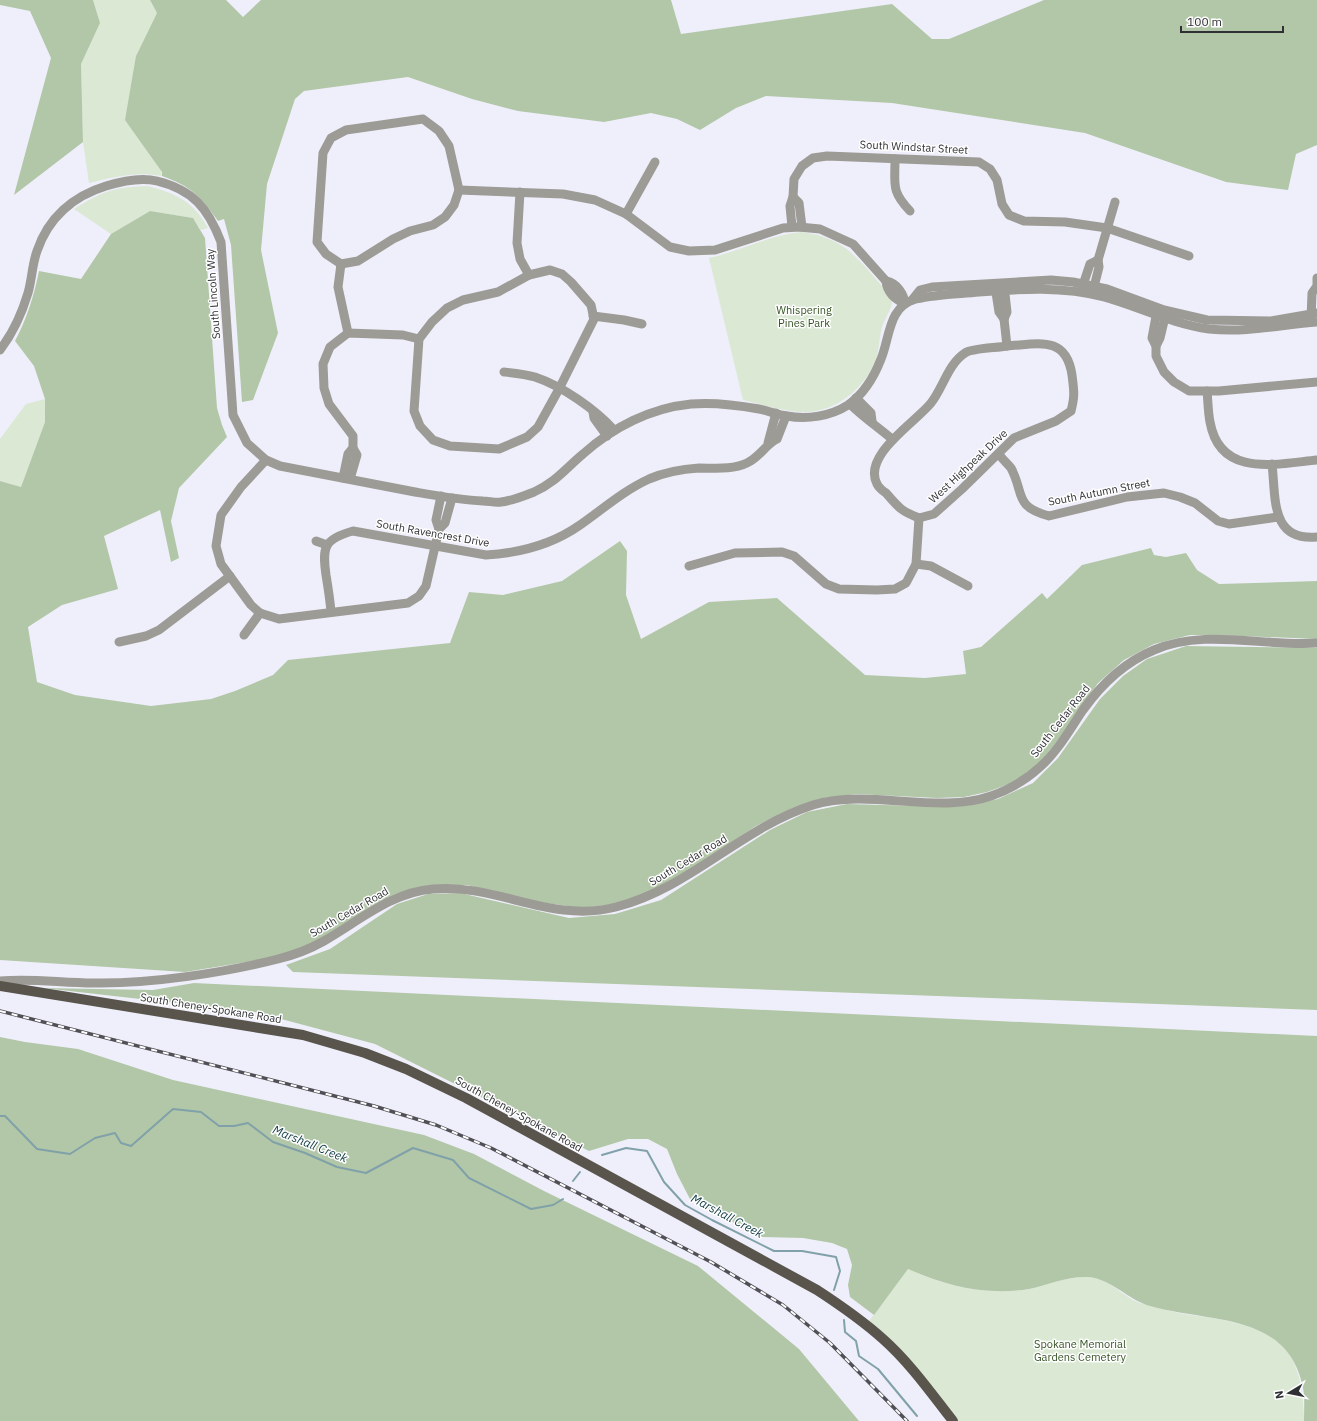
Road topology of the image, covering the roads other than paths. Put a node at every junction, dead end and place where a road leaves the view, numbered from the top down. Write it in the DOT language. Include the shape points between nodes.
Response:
graph roads {
  1 [pos="895,159"];
  2 [pos="655,162"];
  3 [pos="459,190"];
  4 [pos="520,192"];
  5 [pos="793,197"];
  6 [pos="1115,202"];
  7 [pos="910,211"];
  8 [pos="626,214"];
  9 [pos="792,227"];
  10 [pos="802,227"];
  11 [pos="1107,228"];
  12 [pos="1189,256"];
  13 [pos="1098,260"];
  14 [pos="341,264"];
  15 [pos="529,275"];
  16 [pos="1317,278"];
  17 [pos="1000,286"];
  18 [pos="1317,286"];
  19 [pos="1082,288"];
  20 [pos="1093,290"];
  21 [pos="908,302"];
  22 [pos="1161,313"];
  23 [pos="594,316"];
  24 [pos="1314,318"];
  25 [pos="642,324"];
  26 [pos="348,333"];
  27 [pos="420,340"];
  28 [pos="1007,346"];
  29 [pos="0,350"];
  30 [pos="504,372"];
  31 [pos="1317,382"];
  32 [pos="559,389"];
  33 [pos="1207,391"];
  34 [pos="853,401"];
  35 [pos="781,415"];
  36 [pos="610,433"];
  37 [pos="892,439"];
  38 [pos="999,454"];
  39 [pos="266,460"];
  40 [pos="1317,460"];
  41 [pos="1272,464"];
  42 [pos="347,479"];
  43 [pos="441,496"];
  44 [pos="452,498"];
  45 [pos="1278,517"];
  46 [pos="920,518"];
  47 [pos="439,529"];
  48 [pos="1317,537"];
  49 [pos="316,541"];
  50 [pos="327,545"];
  51 [pos="435,546"];
  52 [pos="916,564"];
  53 [pos="689,566"];
  54 [pos="230,576"];
  55 [pos="968,586"];
  56 [pos="260,612"];
  57 [pos="331,612"];
  58 [pos="244,635"];
  59 [pos="119,642"];
  60 [pos="1317,643"];
  61 [pos="0,981"];
  62 [pos="0,986"];
  63 [pos="953,1421"];
  1 -- 5 [label="street, South Windstar Street" via="827,156 812,158 802,166 794,179"];
  1 -- 7 [label="street" via="895,190 899,200"];
  1 -- 11 [label="street, South Windstar Street" via="979,162 990,169 997,180 1002,204 1009,215 1024,221 1065,222"];
  2 -- 8 [label="street"];
  3 -- 4 [label="street"];
  3 -- 14 [label="street" via="454,205 445,217 433,225 393,239 358,261"];
  3 -- 14 [label="street" via="449,146 439,131 423,119 346,130 331,138 323,153 317,242 326,254"];
  4 -- 8 [label="street" via="564,194 595,200"];
  4 -- 15 [label="street" via="517,243 520,259"];
  5 -- 9 [label="street" via="790,206"];
  5 -- 10 [label="street" via="799,203"];
  6 -- 11 [label="street"];
  8 -- 9 [label="street" via="670,247 689,252 715,250"];
  9 -- 10 [label="street"];
  10 -- 21 [label="street" via="820,229 853,244 886,281 887,288 896,300"];
  11 -- 12 [label="street, South Windstar Street"];
  11 -- 13 [label="street"];
  13 -- 19 [label="street" via="1090,264"];
  13 -- 20 [label="street" via="1100,267"];
  14 -- 26 [label="street" via="338,287"];
  15 -- 23 [label="street" via="550,270 562,274 591,305"];
  15 -- 27 [label="street" via="498,292 464,300 447,308 432,322"];
  16 -- 18 [label="street"];
  17 -- 19 [label="street" via="1051,280"];
  17 -- 21 [label="street" via="932,287 920,290"];
  17 -- 28 [label="street" via="999,312 1004,319"];
  18 -- 24 [label="street" via="1312,292"];
  19 -- 20 [label="street"];
  20 -- 22 [label="street" via="1126,295"];
  21 -- 34 [label="street" via="896,312 875,375 864,392"];
  22 -- 24 [label="street" via="1242,322"];
  22 -- 33 [label="street" via="1152,338 1156,346 1156,356 1164,372 1188,391"];
  23 -- 25 [label="street"];
  23 -- 32 [label="street"];
  26 -- 27 [label="street" via="402,335"];
  26 -- 42 [label="street" via="330,347 323,364 324,388 329,404 353,436 353,448 348,454"];
  27 -- 32 [label="street" via="414,411 420,426 433,440 450,446 499,449 527,437 538,427"];
  28 -- 37 [label="street" via="966,352 954,363 943,386 930,404"];
  28 -- 38 [label="street, West Highpeak Drive" via="1044,343 1064,352 1070,364 1075,397 1071,412 1014,438"];
  29 -- 39 [label="street, South Lincoln Way" via="18,319 28,293 37,252 49,225 69,203 91,190 118,182 150,179 174,185 198,202 213,220 221,242 233,415 247,443"];
  30 -- 32 [label="street" via="535,377"];
  31 -- 33 [label="street"];
  32 -- 36 [label="street" via="593,412 594,418"];
  33 -- 41 [label="street" via="1210,422 1214,436 1223,451 1241,462"];
  34 -- 35 [label="street, South Lincoln Way" via="830,413 814,417"];
  34 -- 37 [label="street" via="871,413 872,421"];
  35 -- 36 [label="street, South Lincoln Way" via="725,404 690,404 656,411"];
  35 -- 51 [label="street, South Ravencrest Drive" via="768,443 758,456 747,463 729,468 678,471 650,479 624,491 580,525 552,541 528,549 486,556"];
  36 -- 44 [label="street, South Lincoln Way" via="583,454 560,477 533,492 500,502"];
  37 -- 46 [label="street" via="879,458 875,470 877,484 903,511"];
  38 -- 45 [label="street, South Autumn Street" via="1011,469 1020,497 1026,506 1049,516 1127,498 1164,493 1195,503 1218,521 1228,524"];
  38 -- 46 [label="street, West Highpeak Drive" via="934,514"];
  39 -- 42 [label="street, South Lincoln Way" via="280,466"];
  39 -- 54 [label="street" via="221,515 216,546 220,564"];
  40 -- 41 [label="street"];
  41 -- 45 [label="street"];
  42 -- 43 [label="street, South Lincoln Way"];
  43 -- 44 [label="street, South Lincoln Way"];
  43 -- 47 [label="street" via="436,520"];
  44 -- 47 [label="street" via="445,523"];
  45 -- 48 [label="street" via="1285,529 1294,535 1304,538"];
  46 -- 52 [label="street"];
  47 -- 51 [label="street"];
  49 -- 50 [label="street"];
  50 -- 51 [label="street, South Ravencrest Drive" via="339,535 353,531"];
  50 -- 57 [label="street" via="323,554"];
  51 -- 57 [label="street" via="426,586 414,600 408,603"];
  52 -- 53 [label="street" via="906,583 895,589 877,590 839,589 826,584 794,556 782,552 735,553"];
  52 -- 55 [label="street" via="931,566"];
  54 -- 56 [label="street" via="251,605"];
  54 -- 59 [label="street" via="154,633"];
  56 -- 57 [label="street" via="279,619"];
  56 -- 58 [label="street"];
  60 -- 61 [label="street, South Cedar Road" via="1189,640 1155,649 1130,663 1108,680 1040,767 1015,785 989,796 964,801 845,799 814,805 780,818 646,899 611,909 570,912 459,888 429,889 396,897 322,943 276,960 133,982"];
  62 -- 63 [label="main road, South Cheney-Spokane Road" via="303,1035 365,1053 444,1087 836,1303 884,1340 909,1366"];
}
